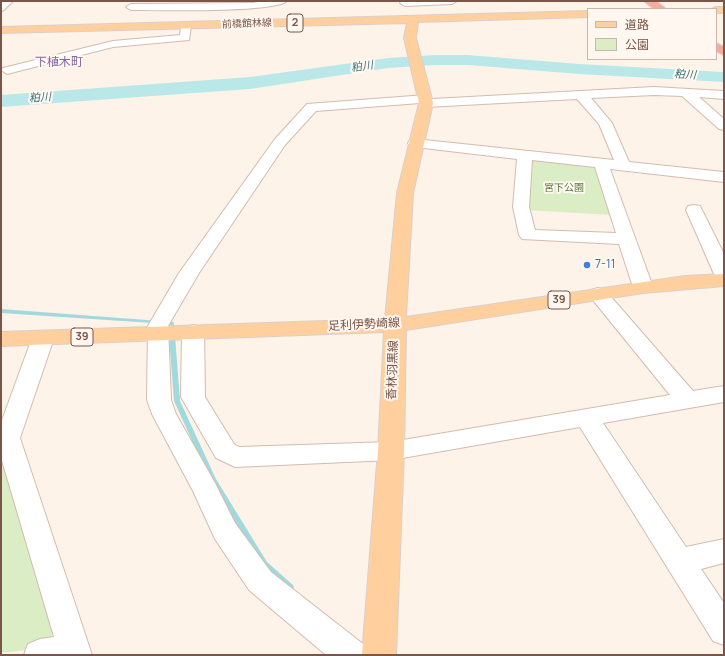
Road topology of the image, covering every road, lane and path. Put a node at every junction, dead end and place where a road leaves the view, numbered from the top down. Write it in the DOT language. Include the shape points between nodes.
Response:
graph roads {
  1 [pos="8,1"];
  2 [pos="282,1"];
  3 [pos="452,1"];
  4 [pos="649,1"];
  5 [pos="404,2"];
  6 [pos="133,4"];
  7 [pos="1,8"];
  8 [pos="660,8"];
  9 [pos="274,11"];
  10 [pos="587,14"];
  11 [pos="413,19"];
  12 [pos="186,26"];
  13 [pos="126,28"];
  14 [pos="1,30"];
  15 [pos="7,70"];
  16 [pos="686,93"];
  17 [pos="581,95"];
  18 [pos="724,95"];
  19 [pos="426,101"];
  20 [pos="724,126"];
  21 [pos="415,143"];
  22 [pos="525,155"];
  23 [pos="601,164"];
  24 [pos="624,166"];
  25 [pos="724,177"];
  26 [pos="694,210"];
  27 [pos="626,240"];
  28 [pos="724,274"];
  29 [pos="724,280"];
  30 [pos="643,287"];
  31 [pos="598,294"];
  32 [pos="395,325"];
  33 [pos="170,330"];
  34 [pos="43,338"];
  35 [pos="1,340"];
  36 [pos="724,394"];
  37 [pos="687,400"];
  38 [pos="586,417"];
  39 [pos="5,438"];
  40 [pos="390,451"];
  41 [pos="724,551"];
  42 [pos="678,561"];
  43 [pos="724,630"];
  44 [pos="369,652"];
  45 [pos="75,653"];
  46 [pos="40,655"];
  1 -- 7 [label="street"];
  2 -- 9 [label="street"];
  3 -- 5 [label="street"];
  4 -- 8 [label="highway"];
  5 -- 11 [label="street"];
  6 -- 9 [label="street" via="252,6"];
  6 -- 13 [label="street"];
  9 -- 11 [label="main road, 前橋館林線 / 2"];
  9 -- 12 [label="main road, 前橋館林線 / 2"];
  10 -- 11 [label="main road, 前橋館林線 / 2"];
  11 -- 19 [label="main road" via="410,38 412,51"];
  12 -- 13 [label="main road, 前橋館林線 / 2"];
  12 -- 15 [label="street" via="185,38 113,44"];
  13 -- 14 [label="main road, 前橋館林線 / 2"];
  16 -- 17 [label="street" via="654,91"];
  16 -- 18 [label="street"];
  16 -- 20 [label="street"];
  17 -- 19 [label="street"];
  17 -- 24 [label="street" via="605,123"];
  19 -- 21 [label="main road, 香林羽黒線"];
  19 -- 33 [label="street" via="312,108 280,142 189,273"];
  21 -- 22 [label="street"];
  21 -- 32 [label="main road, 香林羽黒線" via="405,193"];
  22 -- 23 [label="street"];
  22 -- 27 [label="street" via="521,207 528,235"];
  23 -- 24 [label="street"];
  23 -- 27 [label="street"];
  24 -- 25 [label="street"];
  26 -- 28 [label="street"];
  27 -- 30 [label="street"];
  29 -- 30 [label="main road, 足利伊勢崎線 / 39"];
  30 -- 31 [label="main road, 足利伊勢崎線 / 39"];
  31 -- 32 [label="main road, 足利伊勢崎線 / 39"];
  31 -- 37 [label="street"];
  32 -- 33 [label="main road, 足利伊勢崎線 / 39"];
  32 -- 40 [label="main road, 香林羽黒線"];
  33 -- 34 [label="main road, 足利伊勢崎線 / 39"];
  33 -- 40 [label="street" via="193,397 225,451 235,458"];
  33 -- 44 [label="street" via="159,400 225,530 260,581"];
  34 -- 35 [label="main road, 足利伊勢崎線 / 39"];
  34 -- 39 [label="street"];
  36 -- 37 [label="street"];
  37 -- 38 [label="street"];
  38 -- 40 [label="street"];
  38 -- 42 [label="street"];
  39 -- 45 [label="street"];
  40 -- 44 [label="main road, 香林羽黒線"];
  41 -- 42 [label="street"];
  42 -- 43 [label="street"];
  45 -- 46 [label="street"];
}
